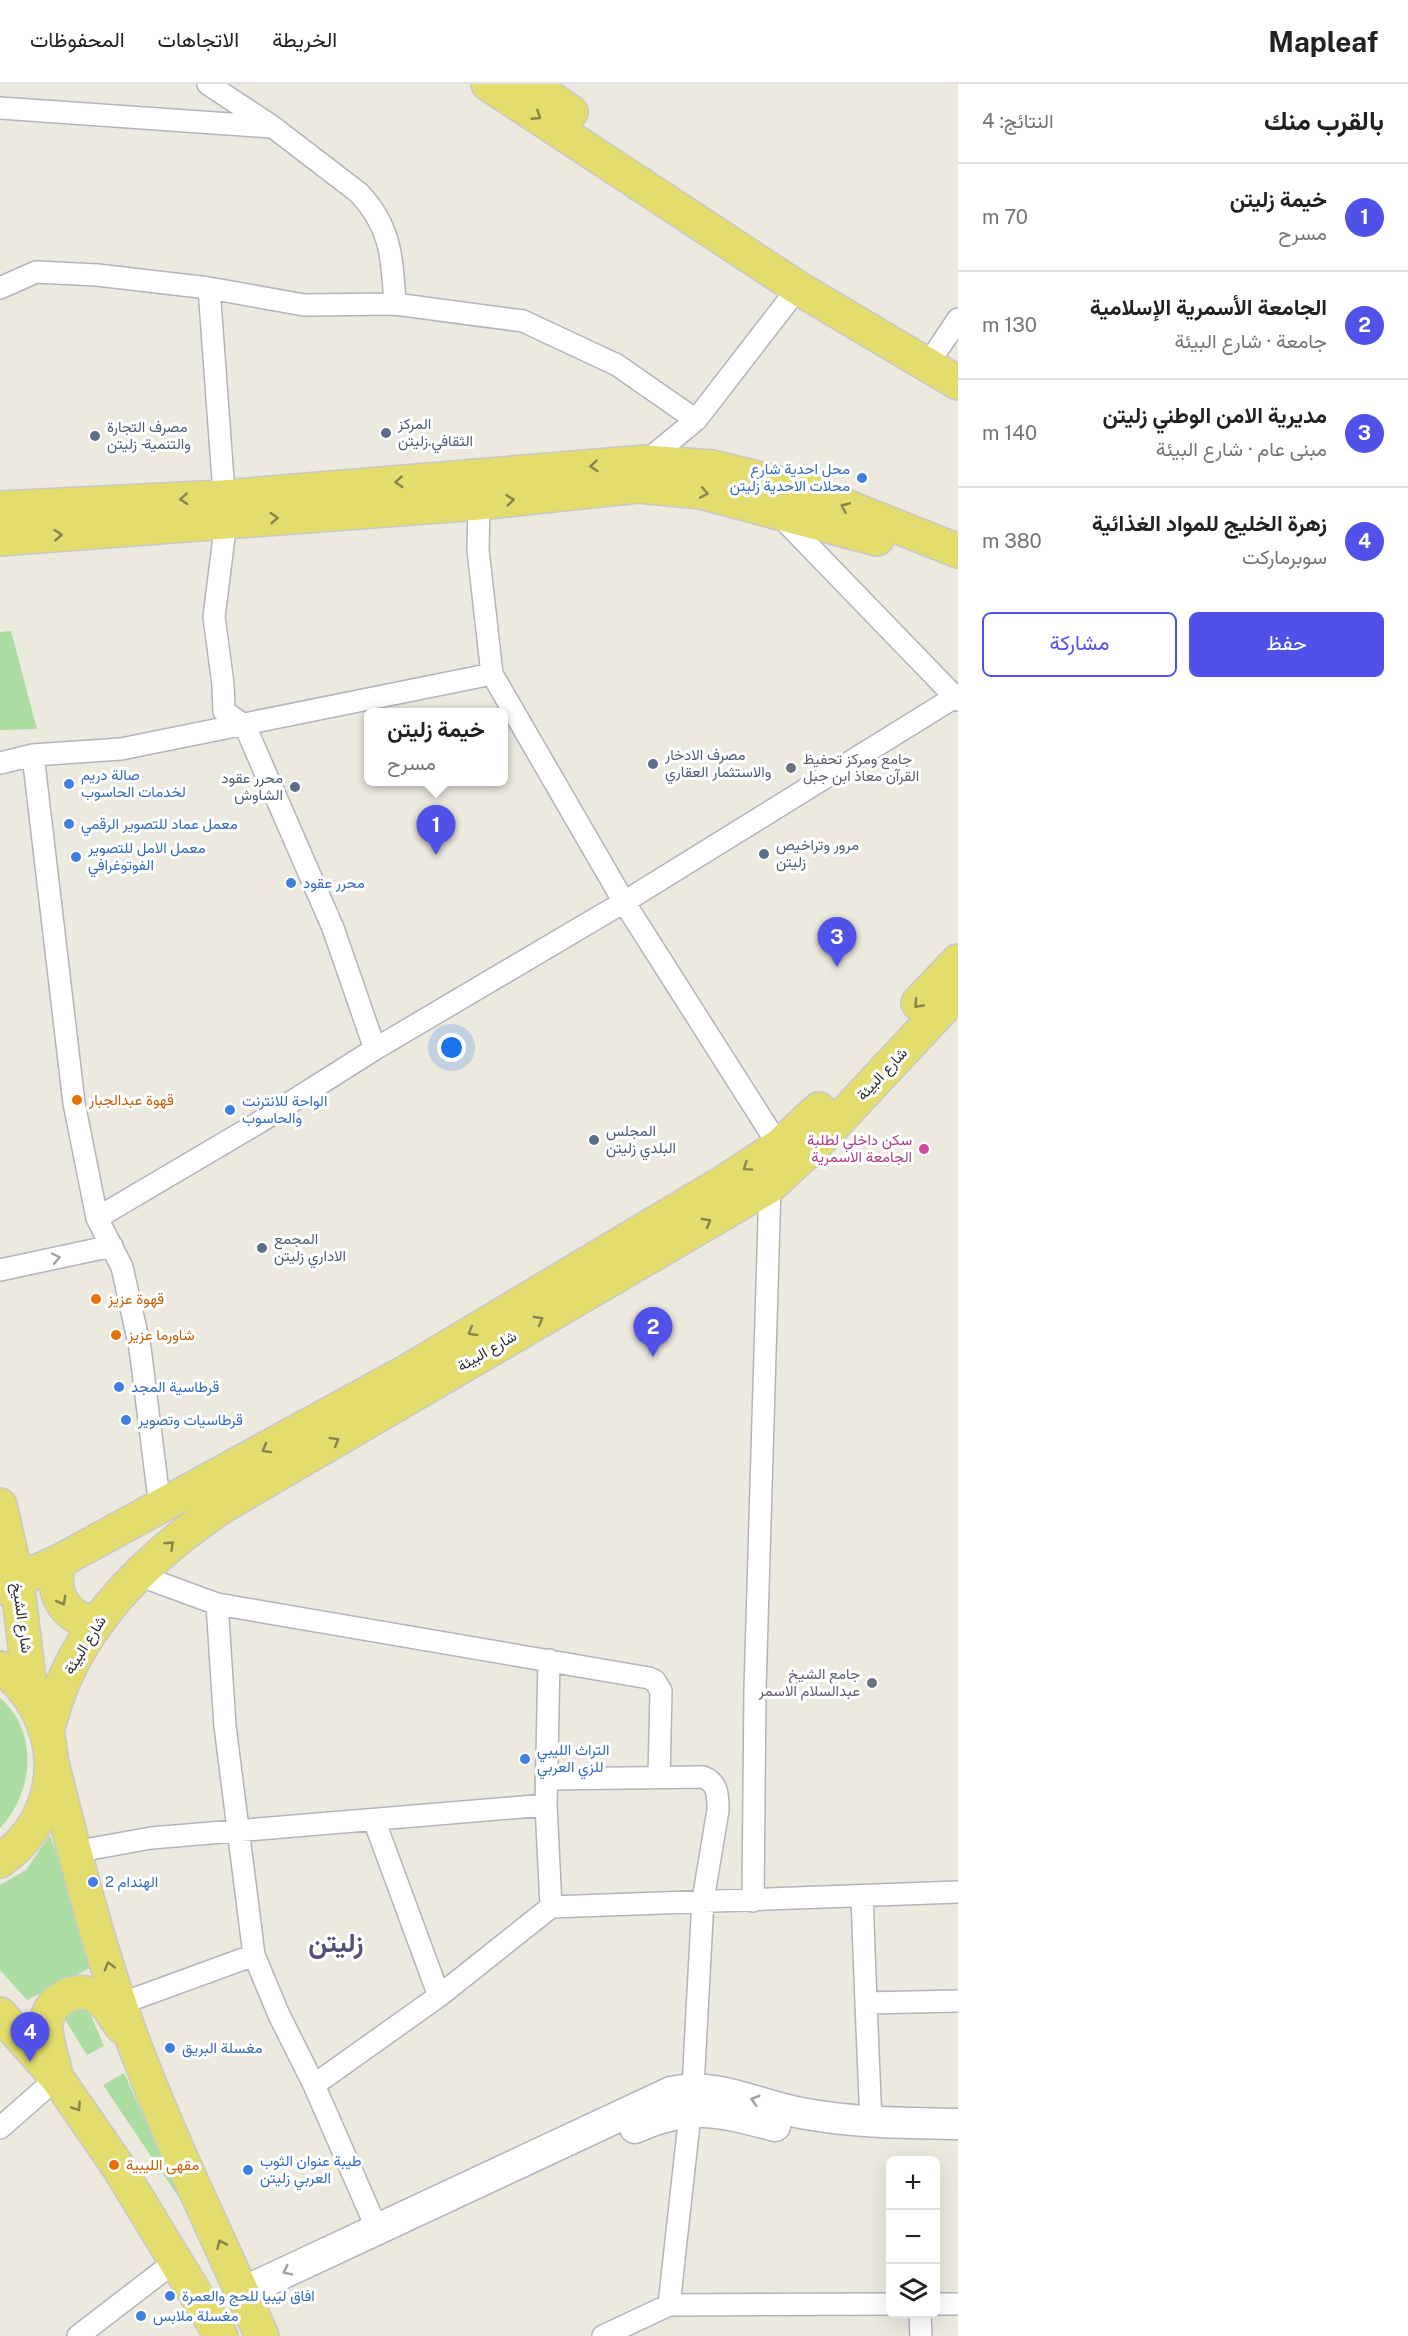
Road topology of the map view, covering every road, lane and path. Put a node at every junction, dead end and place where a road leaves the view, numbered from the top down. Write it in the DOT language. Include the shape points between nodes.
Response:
graph roads {
  1 [pos="208,84"];
  2 [pos="488,84"];
  3 [pos="530,84"];
  4 [pos="0,108"];
  5 [pos="273,127"];
  6 [pos="0,288"];
  7 [pos="209,288"];
  8 [pos="798,288"];
  9 [pos="395,304"];
  10 [pos="958,320"];
  11 [pos="945,366"];
  12 [pos="958,382"];
  13 [pos="696,420"];
  14 [pos="645,462"];
  15 [pos="478,503"];
  16 [pos="0,508"];
  17 [pos="225,509"];
  18 [pos="776,511"];
  19 [pos="0,539"];
  20 [pos="958,551"];
  21 [pos="958,562"];
  22 [pos="492,674"];
  23 [pos="956,699"];
  24 [pos="245,726"];
  25 [pos="33,755"];
  26 [pos="0,763"];
  27 [pos="624,902"];
  28 [pos="958,961"];
  29 [pos="958,992"];
  30 [pos="375,1048"];
  31 [pos="779,1146"];
  32 [pos="770,1186"];
  33 [pos="97,1218"];
  34 [pos="112,1246"];
  35 [pos="0,1270"];
  36 [pos="411,1382"];
  37 [pos="0,1504"];
  38 [pos="160,1507"];
  39 [pos="60,1561"];
  40 [pos="138,1575"];
  41 [pos="9,1584"];
  42 [pos="217,1604"];
  43 [pos="95,1623"];
  44 [pos="549,1660"];
  45 [pos="0,1668"];
  46 [pos="31,1697"];
  47 [pos="47,1730"];
  48 [pos="52,1763"];
  49 [pos="658,1777"];
  50 [pos="546,1779"];
  51 [pos="546,1805"];
  52 [pos="374,1820"];
  53 [pos="238,1831"];
  54 [pos="74,1852"];
  55 [pos="0,1861"];
  56 [pos="958,1892"];
  57 [pos="862,1897"];
  58 [pos="703,1900"];
  59 [pos="753,1901"];
  60 [pos="550,1906"];
  61 [pos="254,1955"];
  62 [pos="439,1996"];
  63 [pos="958,2001"];
  64 [pos="866,2003"];
  65 [pos="120,2004"];
  66 [pos="0,2014"];
  67 [pos="137,2049"];
  68 [pos="57,2078"];
  69 [pos="314,2085"];
  70 [pos="692,2099"];
  71 [pos="871,2123"];
  72 [pos="958,2124"];
  73 [pos="0,2128"];
  74 [pos="958,2139"];
  75 [pos="377,2229"];
  76 [pos="177,2260"];
  77 [pos="886,2304"];
  78 [pos="940,2304"];
  79 [pos="958,2304"];
  80 [pos="669,2305"];
  81 [pos="252,2313"];
  82 [pos="920,2318"];
  83 [pos="78,2336"];
  84 [pos="221,2336"];
  85 [pos="603,2336"];
  86 [pos="921,2336"];
  1 -- 5 [label="street"];
  2 -- 8 [label="main road, one-way"];
  3 -- 11 [label="main road"];
  4 -- 5 [label="street"];
  5 -- 9 [label="street" via="369,203 392,251"];
  6 -- 7 [label="street" via="36,272"];
  7 -- 9 [label="street" via="304,305"];
  7 -- 17 [label="street"];
  8 -- 12 [label="main road"];
  8 -- 13 [label="street"];
  9 -- 13 [label="street" via="523,321 617,365"];
  10 -- 11 [label="street"];
  13 -- 14 [label="street"];
  14 -- 17 [label="main road, one-way"];
  20 -- 14 [label="main road, one-way" via="800,488 712,466"];
  17 -- 15 [label="main road, one-way"];
  15 -- 18 [label="main road, one-way" via="638,486 701,492"];
  15 -- 22 [label="street" via="478,550"];
  17 -- 16 [label="main road, one-way"];
  19 -- 17 [label="main road, one-way"];
  17 -- 24 [label="street" via="214,617 224,711"];
  18 -- 21 [label="main road"];
  18 -- 23 [label="street"];
  22 -- 24 [label="street"];
  22 -- 27 [label="street"];
  23 -- 27 [label="street"];
  24 -- 25 [label="street" via="121,749"];
  24 -- 30 [label="street" via="333,928"];
  25 -- 26 [label="street"];
  25 -- 33 [label="street" via="74,1103"];
  27 -- 30 [label="street"];
  27 -- 31 [label="street"];
  28 -- 31 [label="main road, شارع البيئة, one-way"];
  29 -- 32 [label="main road, شارع البيئة" via="820,1140"];
  30 -- 33 [label="street"];
  31 -- 36 [label="main road, شارع البيئة, one-way"];
  36 -- 32 [label="main road, شارع البيئة, one-way"];
  32 -- 59 [label="street"];
  33 -- 34 [label="street"];
  35 -- 34 [label="street, one-way"];
  34 -- 38 [label="street" via="122,1267 140,1347"];
  36 -- 38 [label="main road, شارع البيئة, one-way"];
  40 -- 36 [label="main road, شارع البيئة, one-way" via="183,1533"];
  37 -- 41 [label="main road, شارع الشيخ"];
  38 -- 39 [label="main road, شارع البيئة"];
  39 -- 41 [label="main road, شارع البيئة"];
  39 -- 43 [label="main road, one-way" via="55,1584 64,1607 78,1618"];
  40 -- 42 [label="street"];
  40 -- 43 [label="main road, شارع البيئة"];
  41 -- 46 [label="main road, شارع الشيخ"];
  42 -- 44 [label="street"];
  42 -- 53 [label="street" via="225,1725"];
  43 -- 47 [label="main road, شارع البيئة" via="64,1679"];
  44 -- 49 [label="street" via="656,1681 661,1691"];
  44 -- 50 [label="street"];
  45 -- 46 [label="main road"];
  46 -- 47 [label="main road"];
  47 -- 48 [label="main road"];
  48 -- 54 [label="main road"];
  48 -- 55 [label="main road" via="48,1795 35,1826"];
  49 -- 50 [label="street"];
  49 -- 58 [label="street" via="703,1777 715,1786 718,1810"];
  50 -- 51 [label="street"];
  51 -- 52 [label="street"];
  51 -- 60 [label="street"];
  52 -- 53 [label="street"];
  52 -- 62 [label="street"];
  53 -- 54 [label="street" via="151,1838"];
  53 -- 61 [label="street"];
  65 -- 54 [label="main road, one-way"];
  56 -- 57 [label="street"];
  57 -- 59 [label="street"];
  57 -- 64 [label="street"];
  58 -- 59 [label="street"];
  58 -- 60 [label="street"];
  58 -- 70 [label="street"];
  60 -- 62 [label="street"];
  61 -- 65 [label="street"];
  61 -- 69 [label="street"];
  62 -- 69 [label="street"];
  63 -- 64 [label="street"];
  64 -- 71 [label="street"];
  65 -- 67 [label="main road"];
  66 -- 68 [label="main road"];
  67 -- 68 [label="main road" via="102,2000 93,1994 71,1993 61,1998 48,2015 46,2026"];
  81 -- 67 [label="main road, one-way"];
  68 -- 73 [label="street"];
  68 -- 76 [label="main road, one-way"];
  69 -- 75 [label="street"];
  71 -- 70 [label="main road, one-way" via="800,2113 749,2098"];
  70 -- 74 [label="main road" via="796,2131 851,2140"];
  70 -- 75 [label="main road" via="671,2092"];
  70 -- 80 [label="street"];
  70 -- 81 [label="main road" via="383,2244"];
  71 -- 72 [label="main road"];
  75 -- 81 [label="main road, one-way"];
  76 -- 83 [label="street"];
  76 -- 84 [label="main road"];
  77 -- 80 [label="street"];
  78 -- 79 [label="street"];
  80 -- 85 [label="street"];
  82 -- 86 [label="street"];
}
